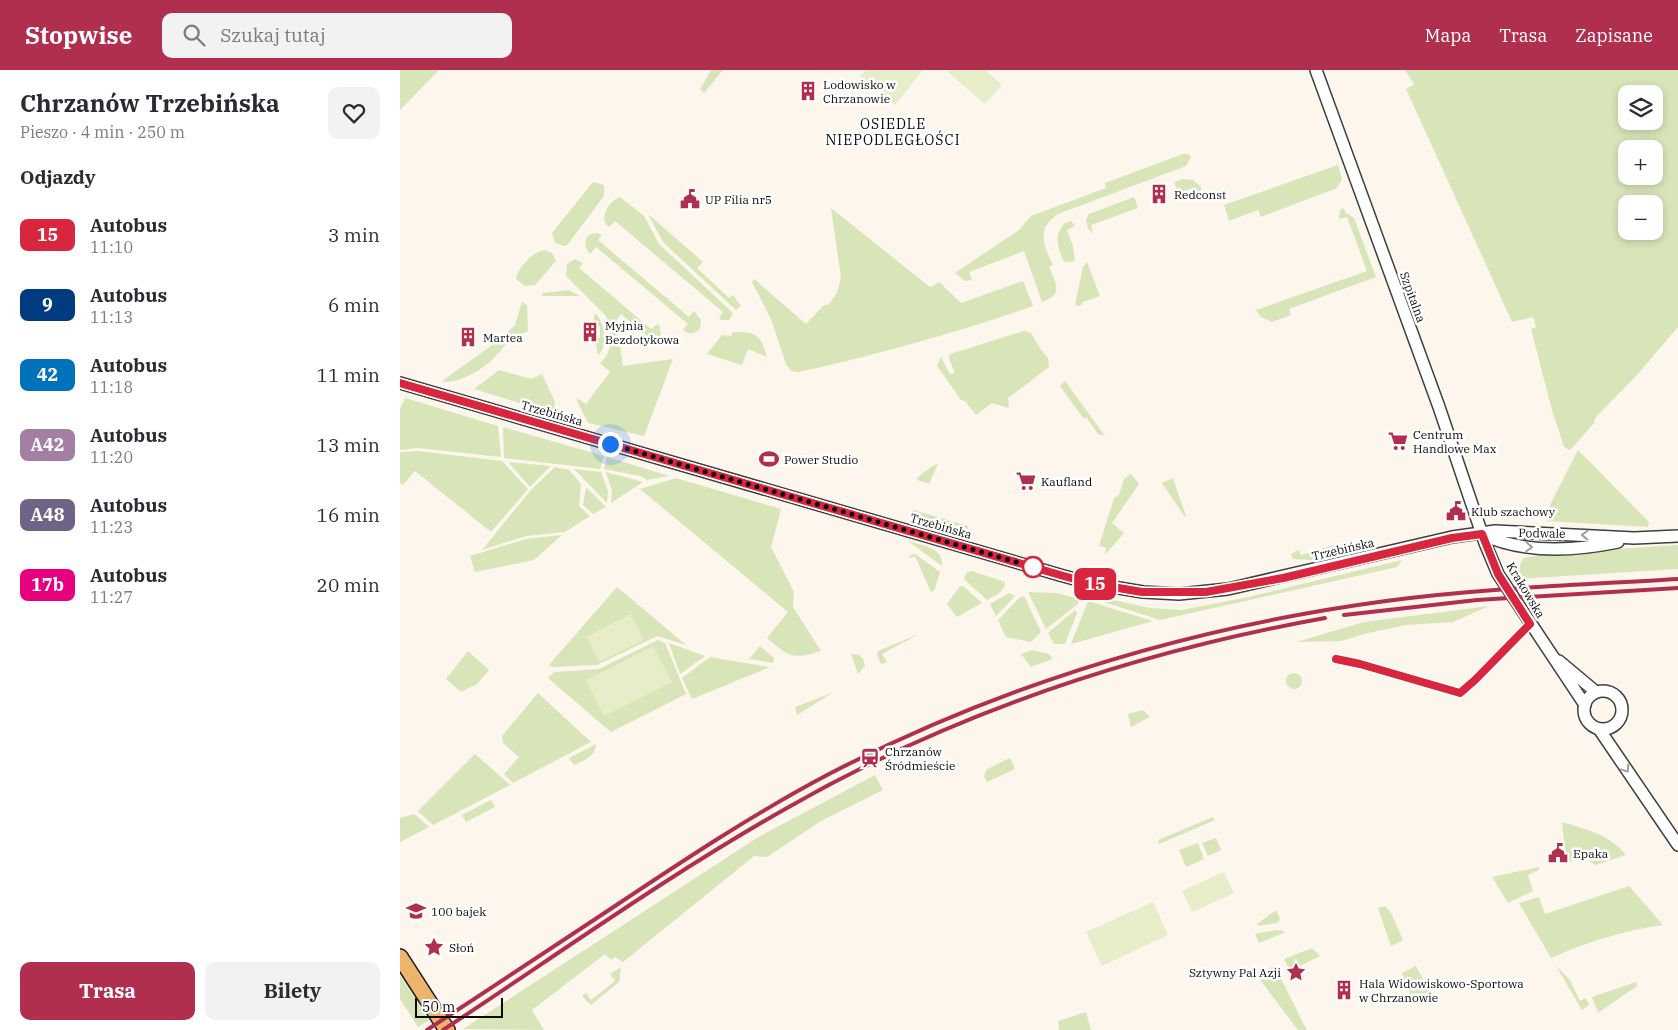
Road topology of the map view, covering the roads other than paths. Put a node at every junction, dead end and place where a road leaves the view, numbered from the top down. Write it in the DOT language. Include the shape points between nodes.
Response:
graph roads {
  1 [pos="1316,70"];
  2 [pos="400,383"];
  3 [pos="1482,534"];
  4 [pos="1678,536"];
  5 [pos="1553,657"];
  6 [pos="1596,692"];
  7 [pos="1584,705"];
  8 [pos="1599,729"];
  9 [pos="1678,845"];
  10 [pos="400,957"];
  11 [pos="447,1030"];
  1 -- 3 [label="street, Szpitalna"];
  2 -- 3 [label="street, Trzebińska" via="1060,575 1142,592 1179,594 1228,589"];
  3 -- 4 [label="street, Podwale" via="1506,545 1553,548"];
  3 -- 5 [label="street, Krakowska" via="1498,574"];
  5 -- 6 [label="street, Krakowska"];
  5 -- 7 [label="street, Krakowska"];
  6 -- 7 [label="street"];
  6 -- 8 [label="street" via="1611,693 1622,706 1622,714 1616,724"];
  7 -- 8 [label="street" via="1587,720"];
  8 -- 9 [label="street, one-way"];
  10 -- 11 [label="main road"];
}
